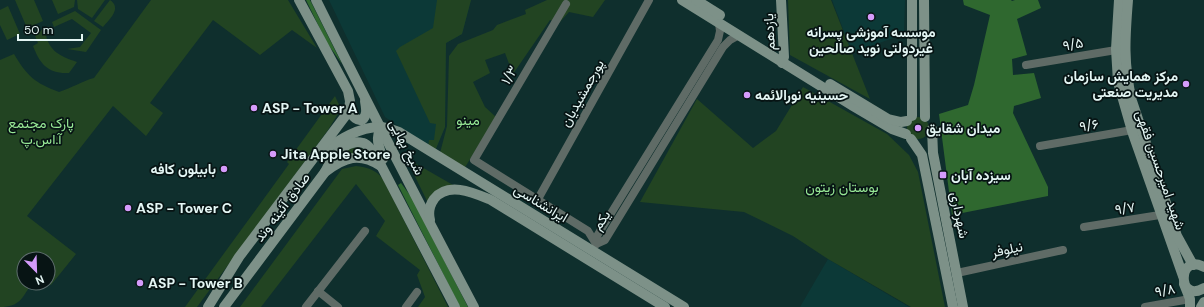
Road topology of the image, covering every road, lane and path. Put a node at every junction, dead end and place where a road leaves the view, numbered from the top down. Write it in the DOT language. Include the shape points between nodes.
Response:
graph roads {
  1 [pos="299,0"];
  2 [pos="316,0"];
  3 [pos="649,0"];
  4 [pos="682,0"];
  5 [pos="696,0"];
  6 [pos="782,0"];
  7 [pos="912,0"];
  8 [pos="924,0"];
  9 [pos="1119,0"];
  10 [pos="1128,0"];
  11 [pos="566,4"];
  12 [pos="719,23"];
  13 [pos="739,35"];
  14 [pos="1120,49"];
  15 [pos="783,60"];
  16 [pos="1026,65"];
  17 [pos="365,99"];
  18 [pos="349,111"];
  19 [pos="925,116"];
  20 [pos="909,118"];
  21 [pos="381,127"];
  22 [pos="932,129"];
  23 [pos="1136,129"];
  24 [pos="908,137"];
  25 [pos="1040,146"];
  26 [pos="315,156"];
  27 [pos="383,170"];
  28 [pos="325,172"];
  29 [pos="398,198"];
  30 [pos="538,199"];
  31 [pos="1166,214"];
  32 [pos="1084,227"];
  33 [pos="432,228"];
  34 [pos="365,230"];
  35 [pos="1063,250"];
  36 [pos="592,251"];
  37 [pos="240,257"];
  38 [pos="1200,265"];
  39 [pos="253,268"];
  40 [pos="952,274"];
  41 [pos="1184,280"];
  42 [pos="1204,288"];
  43 [pos="318,291"];
  44 [pos="418,292"];
  45 [pos="1204,302"];
  46 [pos="1190,303"];
  47 [pos="208,307"];
  48 [pos="224,307"];
  49 [pos="306,307"];
  50 [pos="338,307"];
  51 [pos="406,307"];
  52 [pos="455,307"];
  53 [pos="474,307"];
  54 [pos="665,307"];
  55 [pos="684,307"];
  56 [pos="953,307"];
  57 [pos="963,307"];
  58 [pos="1145,307"];
  59 [pos="1201,307"];
  1 -- 18 [label="main road" via="348,91"];
  2 -- 17 [label="main road, شیخ بهایی"];
  3 -- 30 [label="street, پورجمشیدیان"];
  4 -- 12 [label="main road"];
  5 -- 15 [label="main road"];
  6 -- 15 [label="main road, یازدهم"];
  7 -- 20 [label="main road"];
  8 -- 19 [label="main road"];
  9 -- 14 [label="main road, شهید امیرحسین فقهی"];
  10 -- 14 [label="main road, شهید امیرحسین فقهی"];
  11 -- 30 [label="street, ۱/۳" via="474,160"];
  12 -- 13 [label="main road"];
  12 -- 36 [label="street, یکم" via="718,40 596,236"];
  13 -- 15 [label="main road"];
  13 -- 36 [label="street, یکم" via="723,46 605,240"];
  14 -- 16 [label="street, ۹/۵"];
  14 -- 23 [label="main road, شهید امیرحسین فقهی"];
  15 -- 20 [label="main road" via="888,119 901,122"];
  15 -- 24 [label="main road"];
  17 -- 18 [label="main road" via="365,118 358,121"];
  17 -- 21 [label="main road, شیخ بهایی"];
  18 -- 26 [label="main road, صادق آئینه وند"];
  19 -- 20 [label="main road"];
  19 -- 22 [label="main road"];
  20 -- 24 [label="main road" via="905,125"];
  21 -- 26 [label="main road" via="342,138"];
  21 -- 29 [label="main road" via="377,143"];
  21 -- 33 [label="main road, شیخ بهایی"];
  21 -- 36 [label="main road, ایرانشناسی" via="399,132"];
  22 -- 24 [label="main road" via="924,140 915,141"];
  22 -- 40 [label="main road, شهرداری"];
  23 -- 25 [label="street, ۹/۶"];
  23 -- 31 [label="main road, شهید امیرحسین فقهی"];
  24 -- 40 [label="main road, شهرداری" via="922,155"];
  26 -- 37 [label="main road, صادق آئینه وند"];
  27 -- 28 [label="main road, صادق آئینه وند" via="371,160 351,158"];
  27 -- 28 [label="main road" via="368,146 357,143 338,152"];
  27 -- 29 [label="main road"];
  28 -- 39 [label="main road, صادق آئینه وند"];
  29 -- 52 [label="main road"];
  30 -- 36 [label="street" via="588,231"];
  31 -- 32 [label="street, ۹/۷"];
  31 -- 38 [label="main road, شهید امیرحسین فقهی" via="1177,236"];
  31 -- 41 [label="main road, شهید امیرحسین فقهی"];
  33 -- 36 [label="main road, ایرانشناسی" via="428,212 432,203 438,195 454,190 477,194 491,200"];
  33 -- 53 [label="main road, شیخ بهایی"];
  34 -- 43 [label="street"];
  35 -- 40 [label="street, نیلوفر"];
  36 -- 54 [label="main road, ایرانشناسی"];
  36 -- 55 [label="main road, ایرانشناسی"];
  37 -- 39 [label="main road"];
  37 -- 47 [label="main road, صادق آئینه وند"];
  38 -- 41 [label="main road" via="1186,269"];
  39 -- 48 [label="main road, صادق آئینه وند"];
  40 -- 56 [label="main road, شهرداری"];
  40 -- 57 [label="main road, شهرداری"];
  41 -- 42 [label="main road" via="1190,290 1198,291"];
  41 -- 46 [label="main road, شهید امیرحسین فقهی"];
  43 -- 49 [label="street"];
  43 -- 50 [label="street"];
  44 -- 51 [label="street"];
  45 -- 59 [label="main road"];
  46 -- 58 [label="street, ۹/۸"];
}
